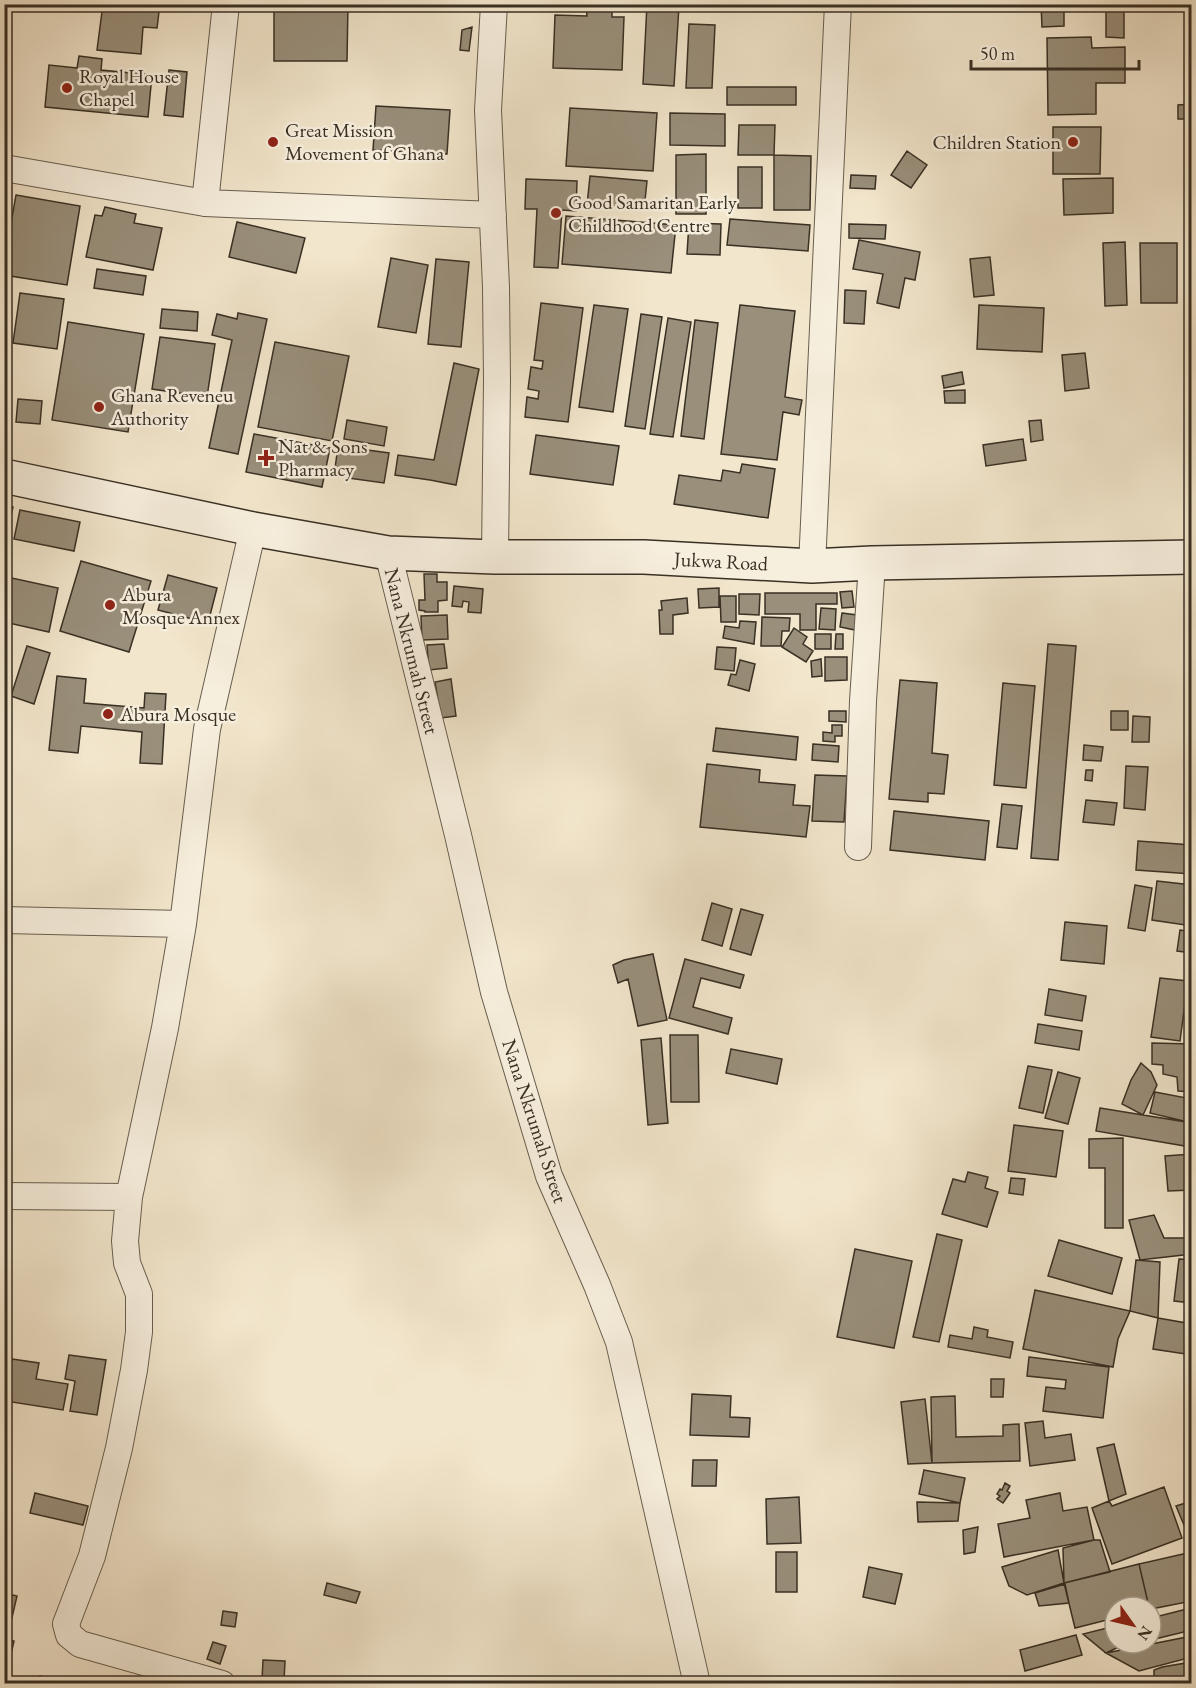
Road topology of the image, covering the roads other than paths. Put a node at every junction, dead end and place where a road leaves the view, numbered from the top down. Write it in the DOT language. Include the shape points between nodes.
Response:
graph roads {
  1 [pos="226,4"];
  2 [pos="494,4"];
  3 [pos="838,4"];
  4 [pos="4,168"];
  5 [pos="205,203"];
  6 [pos="493,216"];
  7 [pos="4,476"];
  8 [pos="253,529"];
  9 [pos="388,553"];
  10 [pos="495,557"];
  11 [pos="1191,557"];
  12 [pos="872,563"];
  13 [pos="812,566"];
  14 [pos="858,847"];
  15 [pos="4,920"];
  16 [pos="183,924"];
  17 [pos="4,1196"];
  18 [pos="129,1197"];
  19 [pos="222,1683"];
  20 [pos="697,1683"];
  1 -- 5 [label="street"];
  2 -- 6 [label="street" via="488,110"];
  3 -- 13 [label="street"];
  4 -- 5 [label="street"];
  5 -- 6 [label="street"];
  6 -- 10 [label="street" via="497,369"];
  7 -- 8 [label="main road, Jukwa Road"];
  8 -- 9 [label="main road, Jukwa Road"];
  8 -- 16 [label="street" via="207,729"];
  9 -- 10 [label="main road, Jukwa Road"];
  9 -- 20 [label="street, Nana Nkrumah Street" via="494,992 549,1176 619,1341"];
  10 -- 13 [label="main road, Jukwa Road" via="644,557"];
  11 -- 12 [label="main road, Jukwa Road"];
  12 -- 13 [label="main road, Jukwa Road"];
  12 -- 14 [label="street"];
  15 -- 16 [label="street"];
  16 -- 18 [label="street"];
  17 -- 18 [label="street"];
  18 -- 19 [label="street" via="127,1263 140,1294 134,1370 92,1556 66,1624 69,1635 80,1644"];
}
